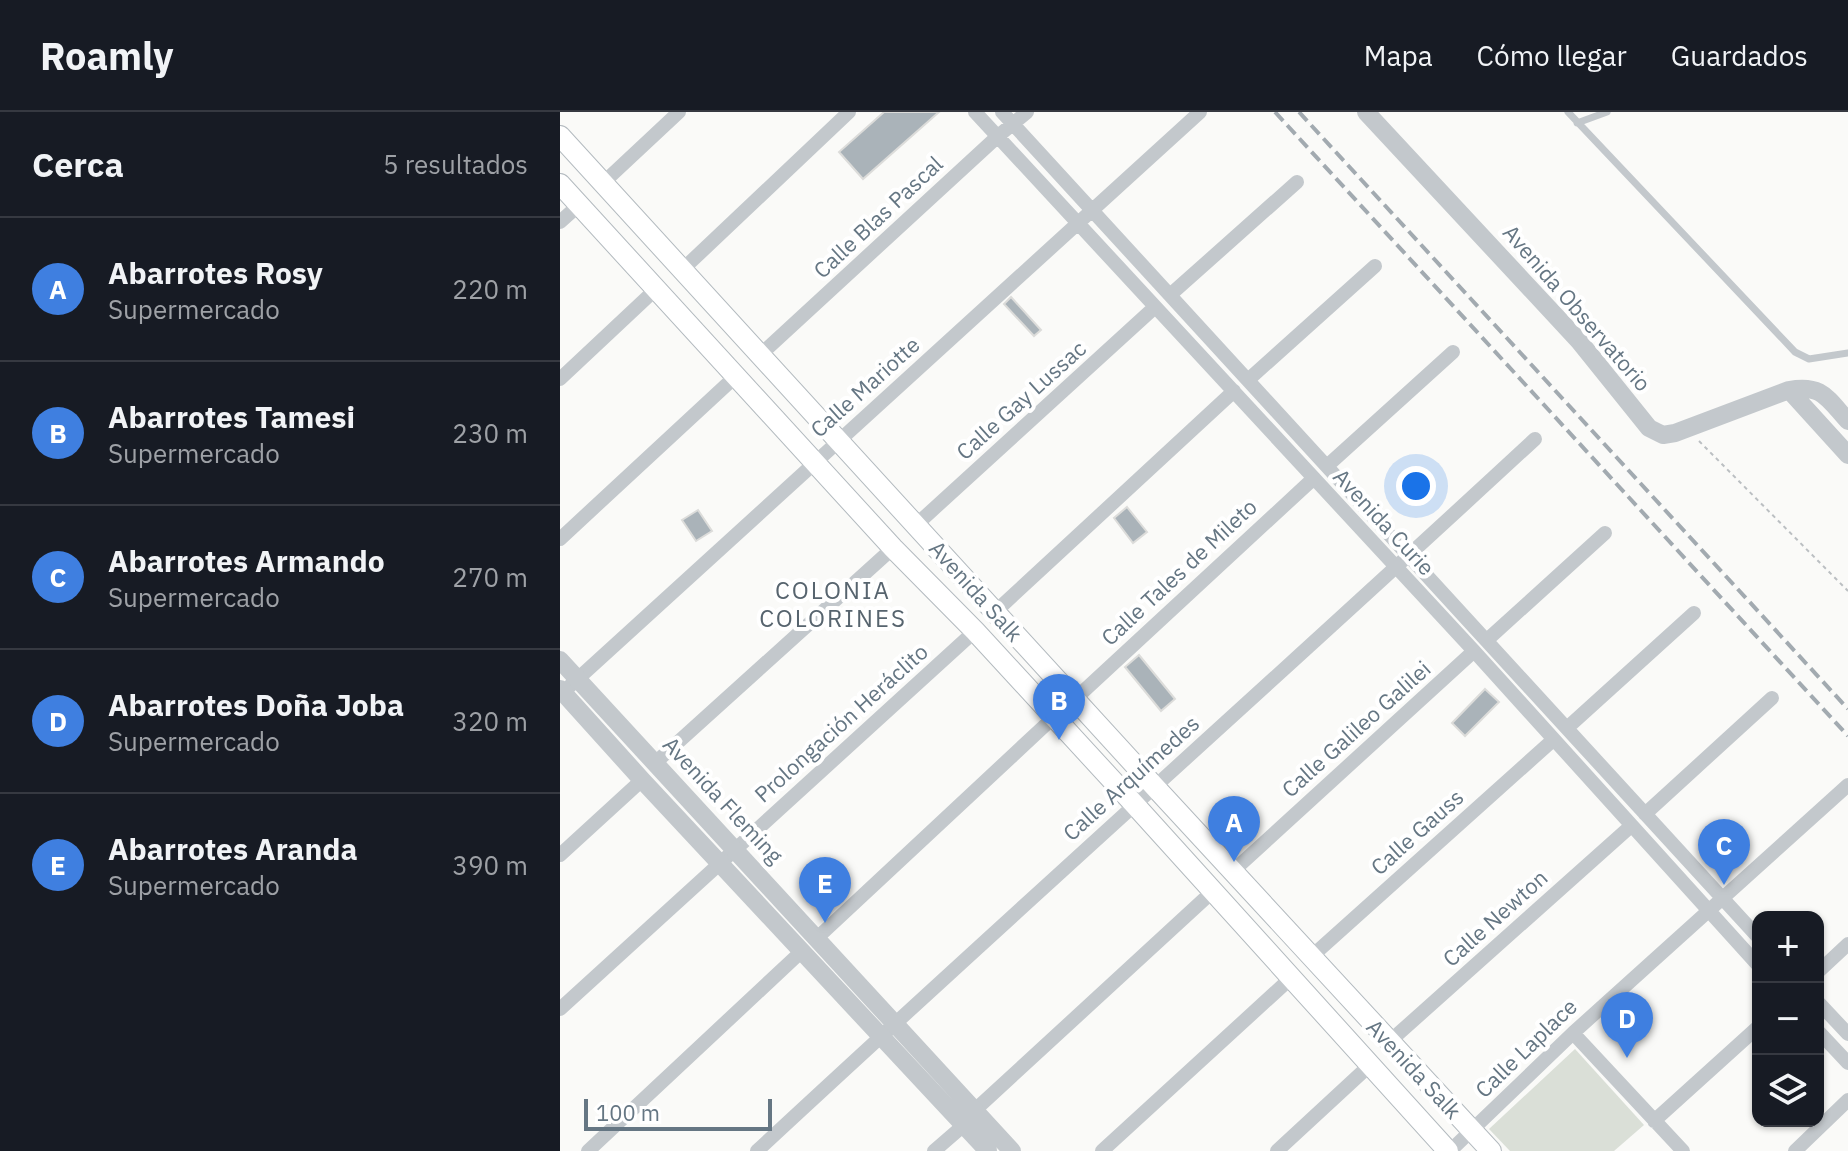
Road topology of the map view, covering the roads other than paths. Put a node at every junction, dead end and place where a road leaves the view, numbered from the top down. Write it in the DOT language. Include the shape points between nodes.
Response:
graph roads {
  1 [pos="679,112"];
  2 [pos="849,112"];
  3 [pos="975,112"];
  4 [pos="1002,112"];
  5 [pos="1027,112"];
  6 [pos="1200,112"];
  7 [pos="1366,112"];
  8 [pos="1568,112"];
  9 [pos="1607,112"];
  10 [pos="1577,123"];
  11 [pos="1013,124"];
  12 [pos="560,136"];
  13 [pos="997,137"];
  14 [pos="1297,182"];
  15 [pos="603,183"];
  16 [pos="560,184"];
  17 [pos="579,205"];
  18 [pos="1092,210"];
  19 [pos="560,222"];
  20 [pos="1077,222"];
  21 [pos="1375,266"];
  22 [pos="682,270"];
  23 [pos="656,289"];
  24 [pos="1170,295"];
  25 [pos="1155,307"];
  26 [pos="1453,352"];
  27 [pos="1848,353"];
  28 [pos="760,355"];
  29 [pos="736,376"];
  30 [pos="560,379"];
  31 [pos="1248,380"];
  32 [pos="1789,390"];
  33 [pos="1234,391"];
  34 [pos="1848,421"];
  35 [pos="1535,439"];
  36 [pos="839,441"];
  37 [pos="1848,455"];
  38 [pos="815,463"];
  39 [pos="1327,466"];
  40 [pos="1314,478"];
  41 [pos="916,525"];
  42 [pos="1605,533"];
  43 [pos="560,539"];
  44 [pos="893,548"];
  45 [pos="1409,556"];
  46 [pos="1396,568"];
  47 [pos="995,612"];
  48 [pos="1694,613"];
  49 [pos="975,631"];
  50 [pos="1487,640"];
  51 [pos="1474,651"];
  52 [pos="560,660"];
  53 [pos="578,679"];
  54 [pos="561,692"];
  55 [pos="1772,698"];
  56 [pos="1075,699"];
  57 [pos="1054,717"];
  58 [pos="1567,728"];
  59 [pos="1553,740"];
  60 [pos="655,763"];
  61 [pos="642,780"];
  62 [pos="1848,785"];
  63 [pos="1154,786"];
  64 [pos="1135,805"];
  65 [pos="1645,814"];
  66 [pos="1631,826"];
  67 [pos="735,849"];
  68 [pos="560,855"];
  69 [pos="719,863"];
  70 [pos="1233,871"];
  71 [pos="1212,892"];
  72 [pos="1722,897"];
  73 [pos="1708,910"];
  74 [pos="1752,930"];
  75 [pos="817,938"];
  76 [pos="1848,944"];
  77 [pos="802,951"];
  78 [pos="1311,957"];
  79 [pos="1752,958"];
  80 [pos="1824,966"];
  81 [pos="1292,977"];
  82 [pos="1824,1008"];
  83 [pos="560,1009"];
  84 [pos="888,1029"];
  85 [pos="1752,1032"];
  86 [pos="1573,1033"];
  87 [pos="1848,1034"];
  88 [pos="1824,1037"];
  89 [pos="1389,1042"];
  90 [pos="1848,1063"];
  91 [pos="1370,1065"];
  92 [pos="1848,1100"];
  93 [pos="969,1117"];
  94 [pos="1654,1121"];
  95 [pos="1472,1130"];
  96 [pos="588,1151"];
  97 [pos="757,1151"];
  98 [pos="934,1151"];
  99 [pos="988,1151"];
  100 [pos="1012,1151"];
  101 [pos="1102,1151"];
  102 [pos="1277,1151"];
  103 [pos="1449,1151"];
  104 [pos="1491,1151"];
  105 [pos="1683,1151"];
  106 [pos="1795,1151"];
  1 -- 15 [label="street"];
  2 -- 22 [label="street"];
  3 -- 13 [label="street, Avenida Curie"];
  4 -- 11 [label="street, Avenida Curie"];
  5 -- 11 [label="street, Calle Blas Pascal"];
  6 -- 18 [label="street, Calle Mariotte"];
  7 -- 32 [label="street, Avenida Observatorio" via="1579,341 1649,428 1663,435 1675,433"];
  8 -- 10 [label="lane"];
  9 -- 10 [label="lane"];
  10 -- 27 [label="lane" via="1795,352 1809,359"];
  11 -- 13 [label="street, Calle Blas Pascal"];
  11 -- 18 [label="street, Avenida Curie"];
  12 -- 15 [label="main road, Avenida Salk"];
  13 -- 20 [label="street, Avenida Curie"];
  13 -- 28 [label="street, Calle Blas Pascal"];
  14 -- 24 [label="street"];
  15 -- 22 [label="main road, Avenida Salk"];
  16 -- 17 [label="main road, Avenida Salk"];
  17 -- 19 [label="street"];
  17 -- 23 [label="main road, Avenida Salk"];
  18 -- 20 [label="street, Calle Mariotte"];
  18 -- 24 [label="street, Avenida Curie"];
  20 -- 25 [label="street, Avenida Curie"];
  20 -- 36 [label="street, Calle Mariotte"];
  21 -- 31 [label="street"];
  22 -- 28 [label="main road, Avenida Salk"];
  23 -- 29 [label="main road, Avenida Salk"];
  23 -- 30 [label="street"];
  24 -- 31 [label="street, Avenida Curie"];
  25 -- 33 [label="street, Avenida Curie"];
  25 -- 41 [label="street, Calle Gay Lussac"];
  26 -- 39 [label="street"];
  28 -- 36 [label="main road, Avenida Salk"];
  29 -- 38 [label="main road, Avenida Salk"];
  29 -- 43 [label="street"];
  31 -- 39 [label="street, Avenida Curie"];
  32 -- 34 [label="street" via="1814,389"];
  32 -- 37 [label="street"];
  33 -- 40 [label="street, Avenida Curie"];
  33 -- 47 [label="street"];
  35 -- 45 [label="street, Calle Arquímedes"];
  36 -- 38 [label="street, Calle Mariotte"];
  36 -- 41 [label="main road, Avenida Salk"];
  38 -- 44 [label="main road, Avenida Salk"];
  38 -- 53 [label="street, Calle Mariotte"];
  39 -- 45 [label="street, Avenida Curie"];
  40 -- 46 [label="street, Avenida Curie"];
  40 -- 56 [label="street, Calle Tales de Mileto"];
  41 -- 47 [label="main road, Avenida Salk"];
  42 -- 50 [label="street"];
  44 -- 49 [label="main road, Avenida Salk"];
  44 -- 60 [label="street"];
  45 -- 46 [label="street, Calle Arquímedes"];
  45 -- 50 [label="street, Avenida Curie"];
  46 -- 51 [label="street, Avenida Curie"];
  46 -- 63 [label="street, Calle Arquímedes"];
  47 -- 56 [label="main road, Avenida Salk"];
  48 -- 58 [label="street"];
  49 -- 57 [label="main road, Avenida Salk"];
  49 -- 67 [label="street, Prolongación Heráclito"];
  50 -- 58 [label="street, Avenida Curie"];
  51 -- 59 [label="street, Avenida Curie"];
  51 -- 70 [label="street, Calle Galileo Galilei"];
  52 -- 53 [label="street, Avenida Fleming"];
  53 -- 54 [label="street, Calle Mariotte"];
  53 -- 60 [label="street, Avenida Fleming"];
  54 -- 61 [label="street, Avenida Fleming"];
  55 -- 65 [label="street"];
  56 -- 63 [label="main road, Avenida Salk"];
  57 -- 64 [label="main road, Avenida Salk"];
  57 -- 75 [label="street"];
  58 -- 65 [label="street, Avenida Curie"];
  59 -- 66 [label="street, Avenida Curie"];
  59 -- 78 [label="street, Calle Gauss"];
  60 -- 67 [label="street, Avenida Fleming"];
  61 -- 68 [label="street"];
  61 -- 69 [label="street, Avenida Fleming"];
  62 -- 72 [label="street, Calle Laplace"];
  63 -- 64 [label="street, Calle Arquímedes"];
  63 -- 70 [label="main road, Avenida Salk"];
  64 -- 71 [label="main road, Avenida Salk"];
  64 -- 84 [label="street, Calle Arquímedes"];
  65 -- 72 [label="street, Avenida Curie"];
  66 -- 73 [label="street, Avenida Curie"];
  66 -- 89 [label="street, Calle Newton"];
  67 -- 69 [label="street, Prolongación Heráclito"];
  67 -- 75 [label="street, Avenida Fleming"];
  69 -- 77 [label="street, Avenida Fleming"];
  69 -- 83 [label="street, Prolongación Heráclito"];
  70 -- 78 [label="main road, Avenida Salk"];
  71 -- 81 [label="main road, Avenida Salk"];
  71 -- 93 [label="street"];
  72 -- 73 [label="street, Calle Laplace"];
  72 -- 74 [label="street, Avenida Curie"];
  73 -- 79 [label="street, Avenida Curie"];
  73 -- 86 [label="street, Calle Laplace"];
  75 -- 84 [label="street, Avenida Fleming"];
  76 -- 80 [label="street"];
  77 -- 84 [label="street, Avenida Fleming"];
  77 -- 96 [label="street"];
  78 -- 89 [label="main road, Avenida Salk"];
  81 -- 91 [label="main road, Avenida Salk"];
  81 -- 101 [label="street"];
  82 -- 87 [label="street"];
  84 -- 93 [label="street, Avenida Fleming"];
  84 -- 97 [label="street, Calle Arquímedes"];
  85 -- 94 [label="street"];
  86 -- 94 [label="street"];
  86 -- 95 [label="street, Calle Laplace"];
  88 -- 90 [label="street"];
  89 -- 95 [label="main road, Avenida Salk"];
  91 -- 102 [label="street"];
  91 -- 103 [label="main road, Avenida Salk"];
  92 -- 106 [label="street"];
  93 -- 98 [label="street"];
  93 -- 99 [label="street, Avenida Fleming"];
  93 -- 100 [label="street, Avenida Fleming"];
  94 -- 105 [label="street"];
  95 -- 103 [label="street, Calle Laplace"];
  95 -- 104 [label="main road, Avenida Salk"];
}
